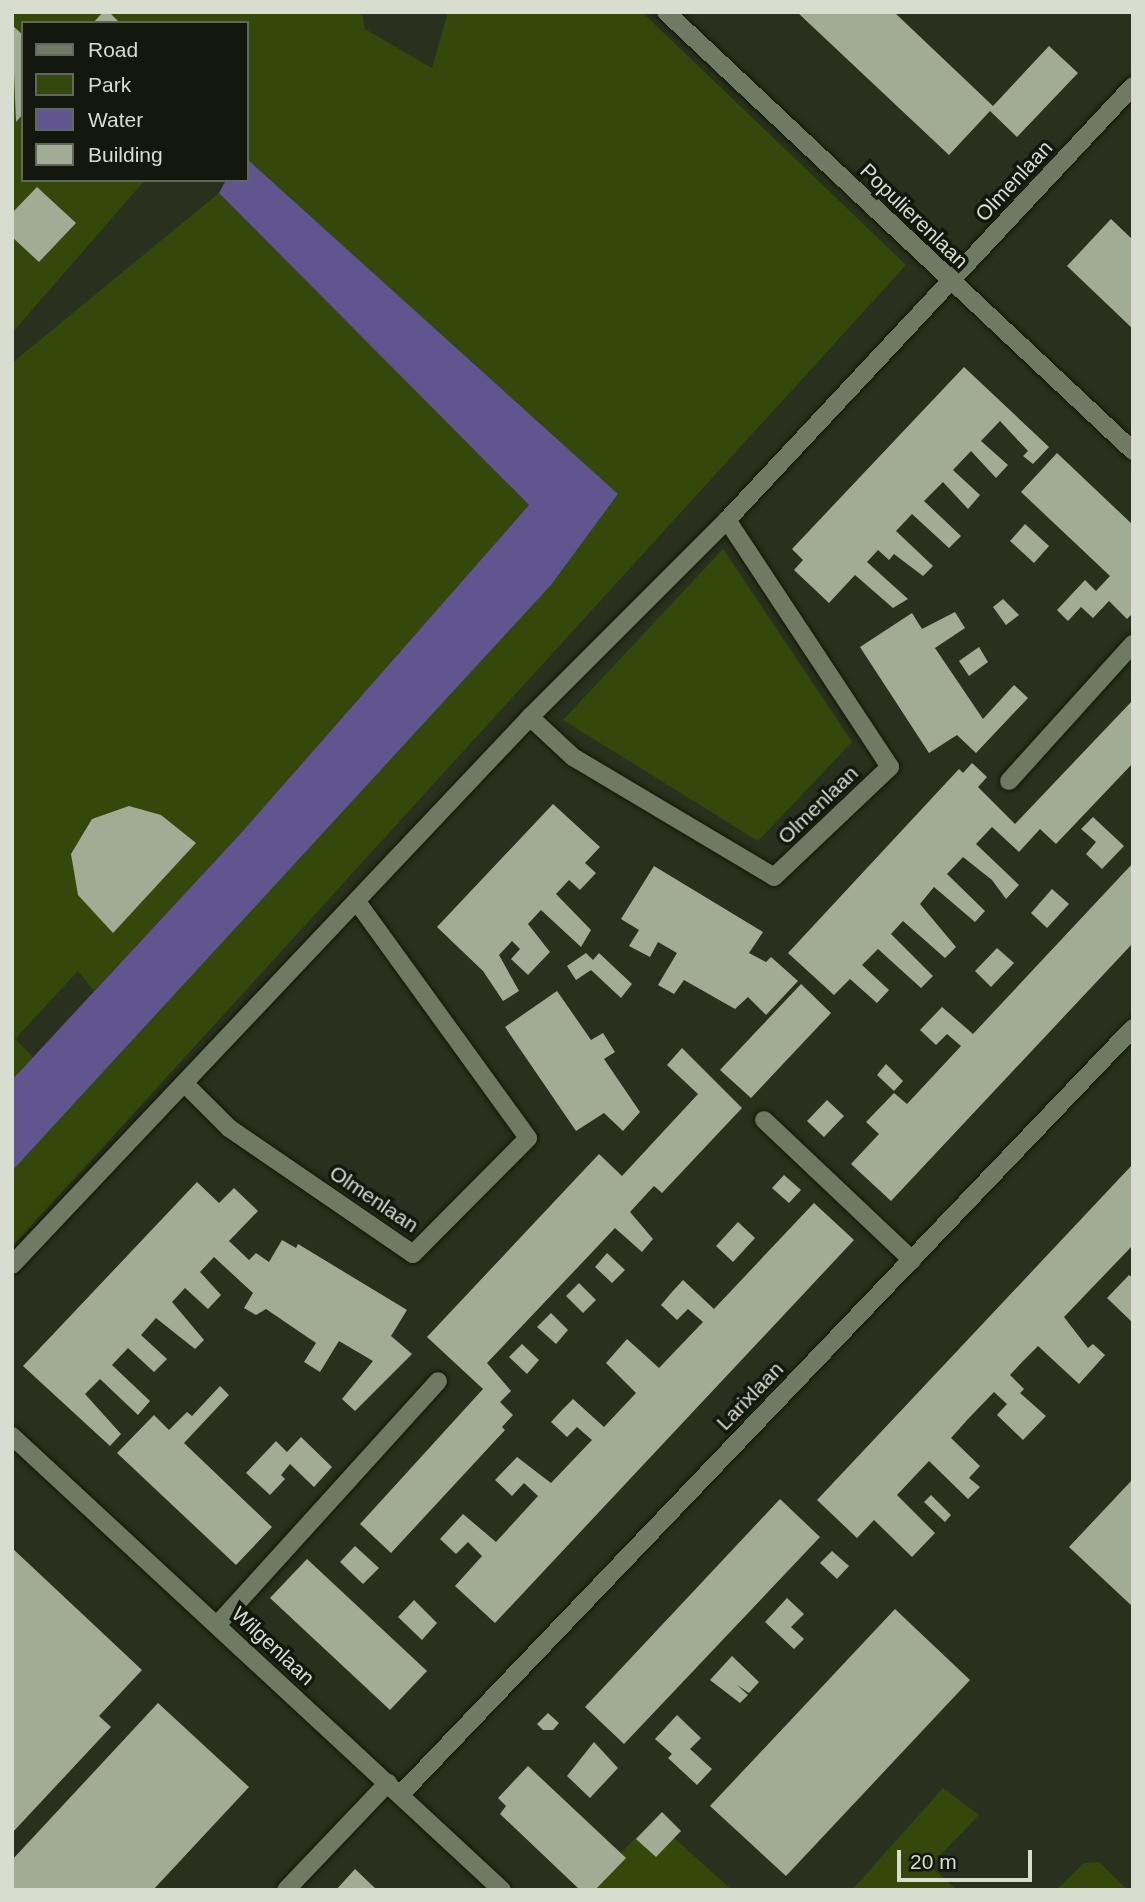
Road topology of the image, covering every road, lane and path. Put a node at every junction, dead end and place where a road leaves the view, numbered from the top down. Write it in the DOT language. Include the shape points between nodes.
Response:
graph roads {
  1 [pos="666,12"];
  2 [pos="1133,86"];
  3 [pos="951,283"];
  4 [pos="1133,451"];
  5 [pos="727,520"];
  6 [pos="1133,644"];
  7 [pos="530,718"];
  8 [pos="1009,781"];
  9 [pos="357,902"];
  10 [pos="1133,1028"];
  11 [pos="184,1084"];
  12 [pos="764,1121"];
  13 [pos="912,1259"];
  14 [pos="12,1265"];
  15 [pos="438,1381"];
  16 [pos="12,1436"];
  17 [pos="217,1625"];
  18 [pos="394,1789"];
  19 [pos="286,1890"];
  20 [pos="502,1890"];
  1 -- 3 [label="street, Populierenlaan"];
  2 -- 3 [label="street, Olmenlaan"];
  3 -- 4 [label="street, Populierenlaan"];
  3 -- 5 [label="street, Olmenlaan"];
  5 -- 7 [label="street, Olmenlaan"];
  5 -- 7 [label="street, Olmenlaan" via="890,767 774,877 573,757"];
  6 -- 8 [label="street"];
  7 -- 9 [label="street, Olmenlaan"];
  9 -- 11 [label="street, Olmenlaan"];
  9 -- 11 [label="street, Olmenlaan" via="528,1138 413,1254 229,1128"];
  10 -- 13 [label="street, Larixlaan"];
  11 -- 14 [label="street, Olmenlaan"];
  12 -- 13 [label="street"];
  13 -- 18 [label="street, Larixlaan"];
  15 -- 17 [label="street"];
  16 -- 17 [label="street, Wilgenlaan"];
  17 -- 18 [label="street, Wilgenlaan"];
  18 -- 19 [label="street, Larixlaan"];
  18 -- 20 [label="street, Wilgenlaan"];
}
